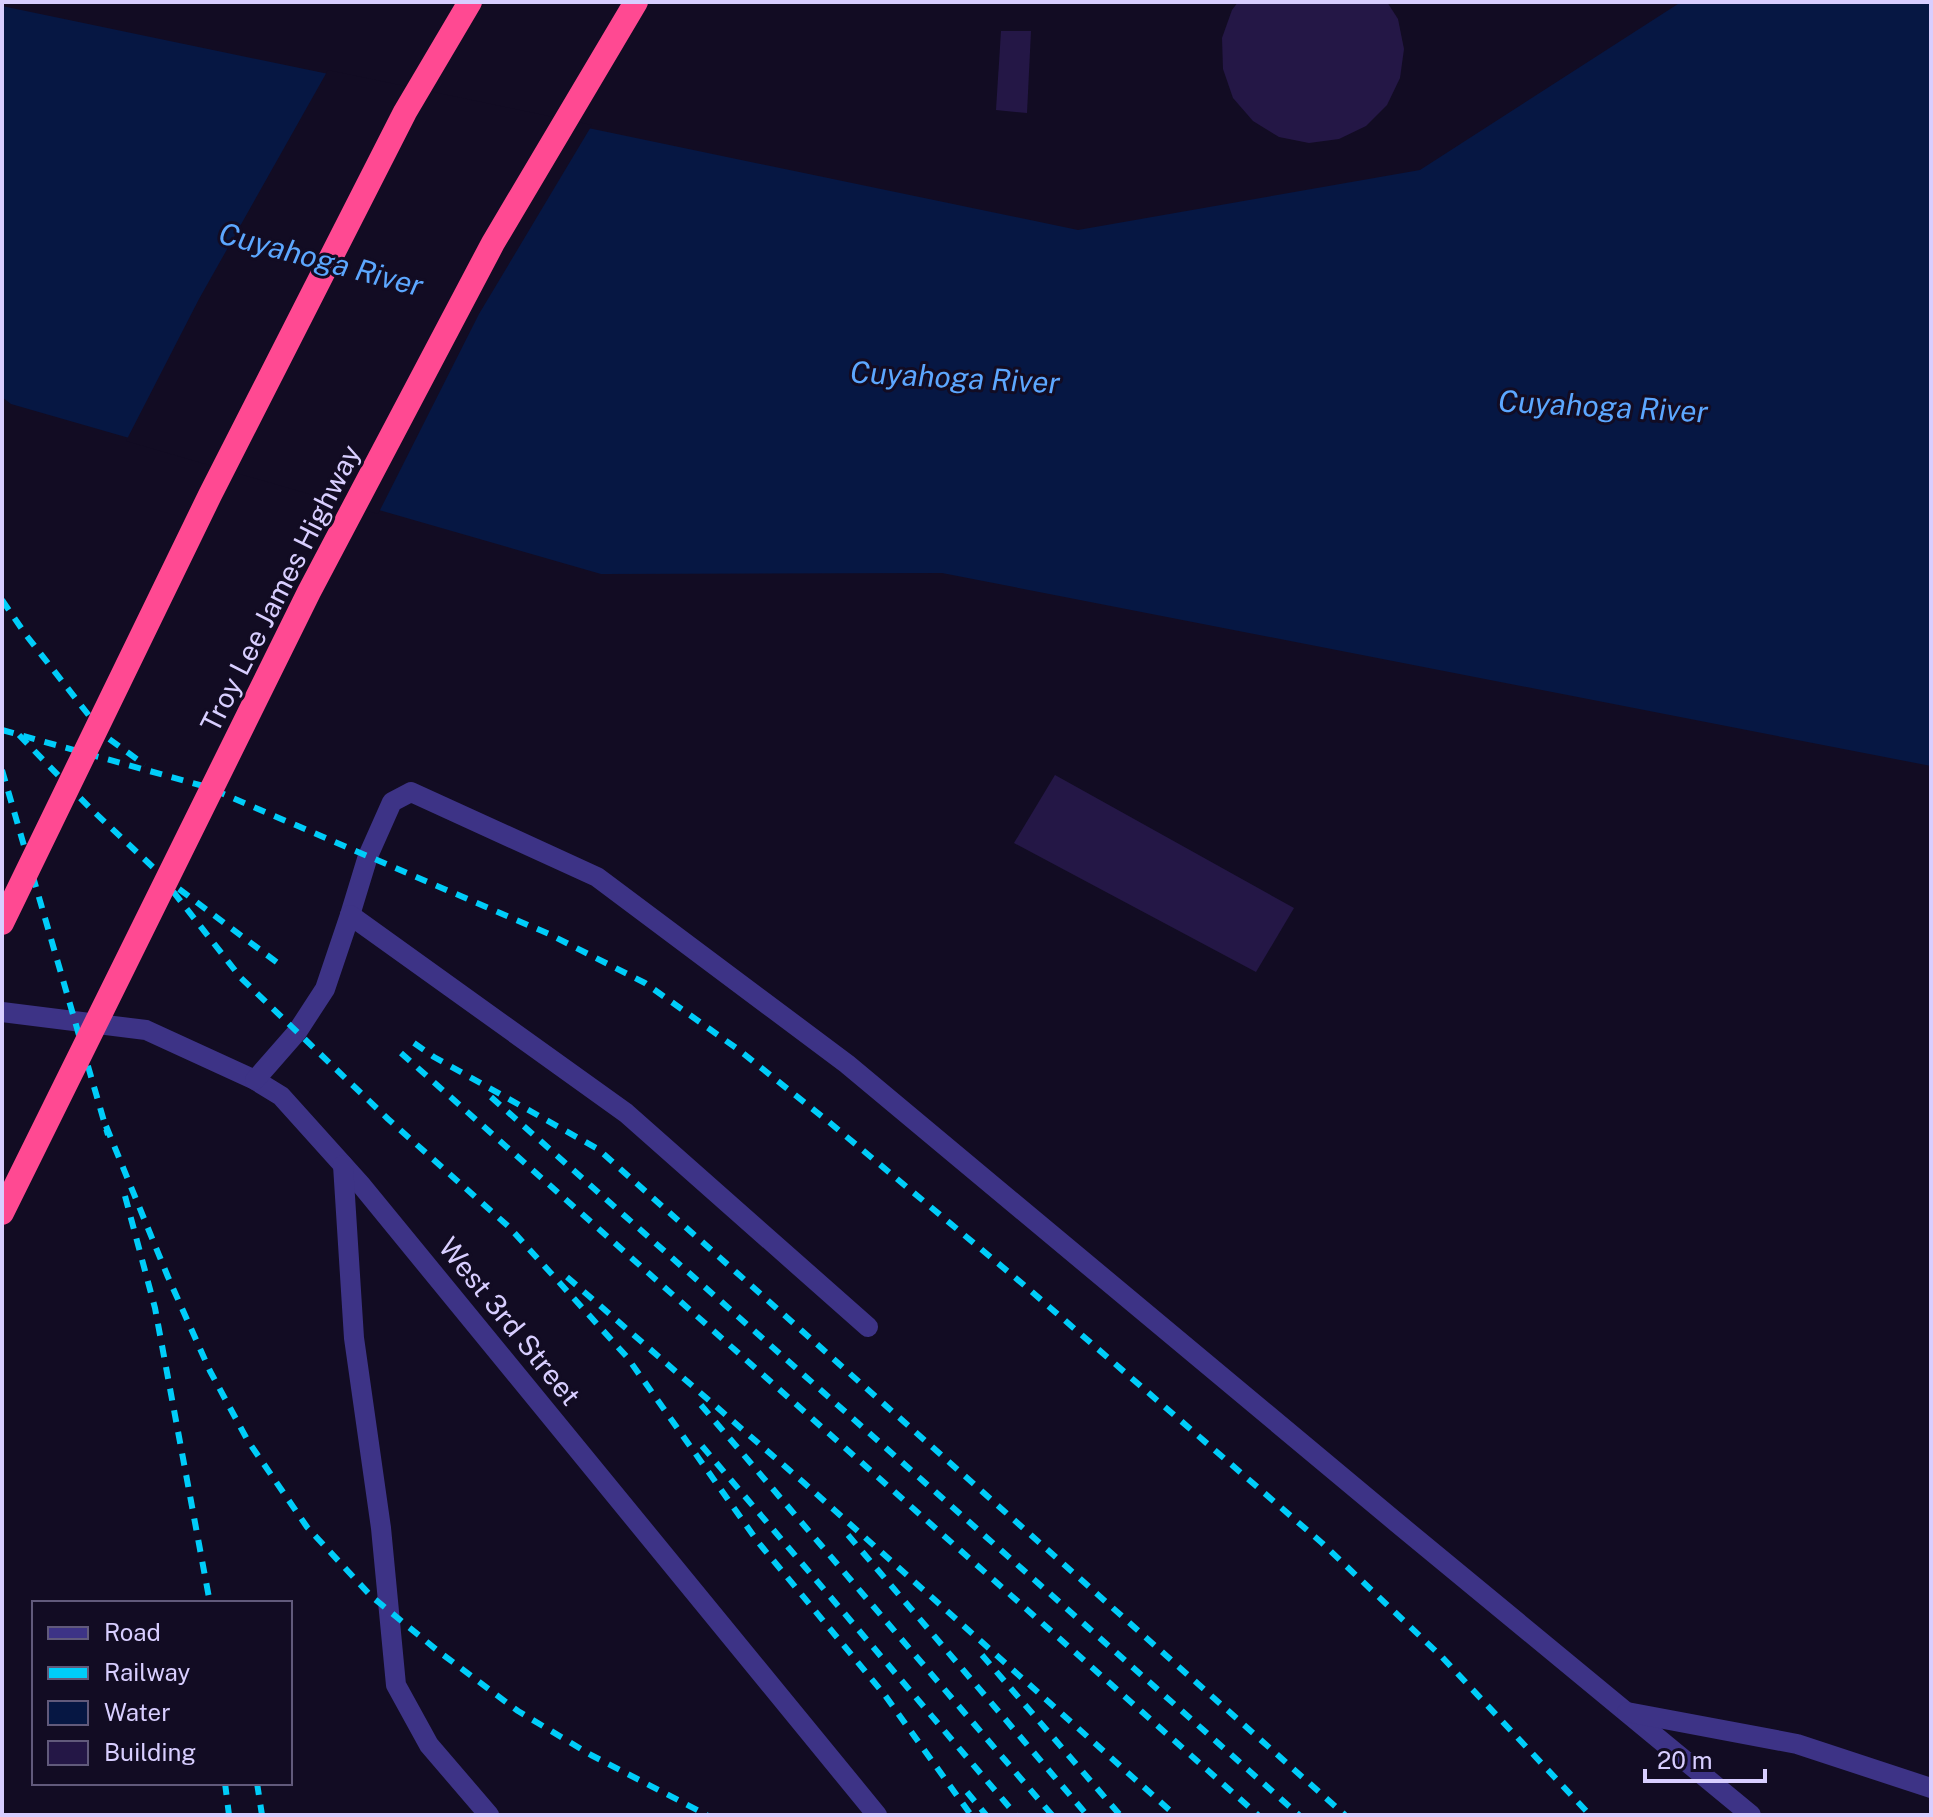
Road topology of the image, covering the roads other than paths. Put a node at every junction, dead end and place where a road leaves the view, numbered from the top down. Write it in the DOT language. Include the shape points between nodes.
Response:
graph roads {
  1 [pos="470,2"];
  2 [pos="636,2"];
  3 [pos="350,915"];
  4 [pos="2,923"];
  5 [pos="2,1012"];
  6 [pos="255,1080"];
  7 [pos="343,1165"];
  8 [pos="2,1213"];
  9 [pos="868,1327"];
  10 [pos="1623,1711"];
  11 [pos="1931,1788"];
  12 [pos="489,1815"];
  13 [pos="877,1815"];
  14 [pos="1751,1815"];
  1 -- 4 [label="highway, bridge" via="405,112 218,480"];
  2 -- 8 [label="highway, Troy Lee James Highway, bridge" via="493,243 324,564"];
  3 -- 6 [label="street" via="325,989 297,1032"];
  3 -- 9 [label="street" via="626,1113"];
  3 -- 10 [label="street" via="392,802 411,792 597,877 847,1064"];
  5 -- 6 [label="street, West 3rd Street" via="146,1030"];
  6 -- 7 [label="street, West 3rd Street" via="281,1096"];
  7 -- 12 [label="street" via="354,1338 396,1685 429,1745"];
  7 -- 13 [label="street, West 3rd Street"];
  10 -- 11 [label="street" via="1797,1744"];
  10 -- 14 [label="street"];
}
